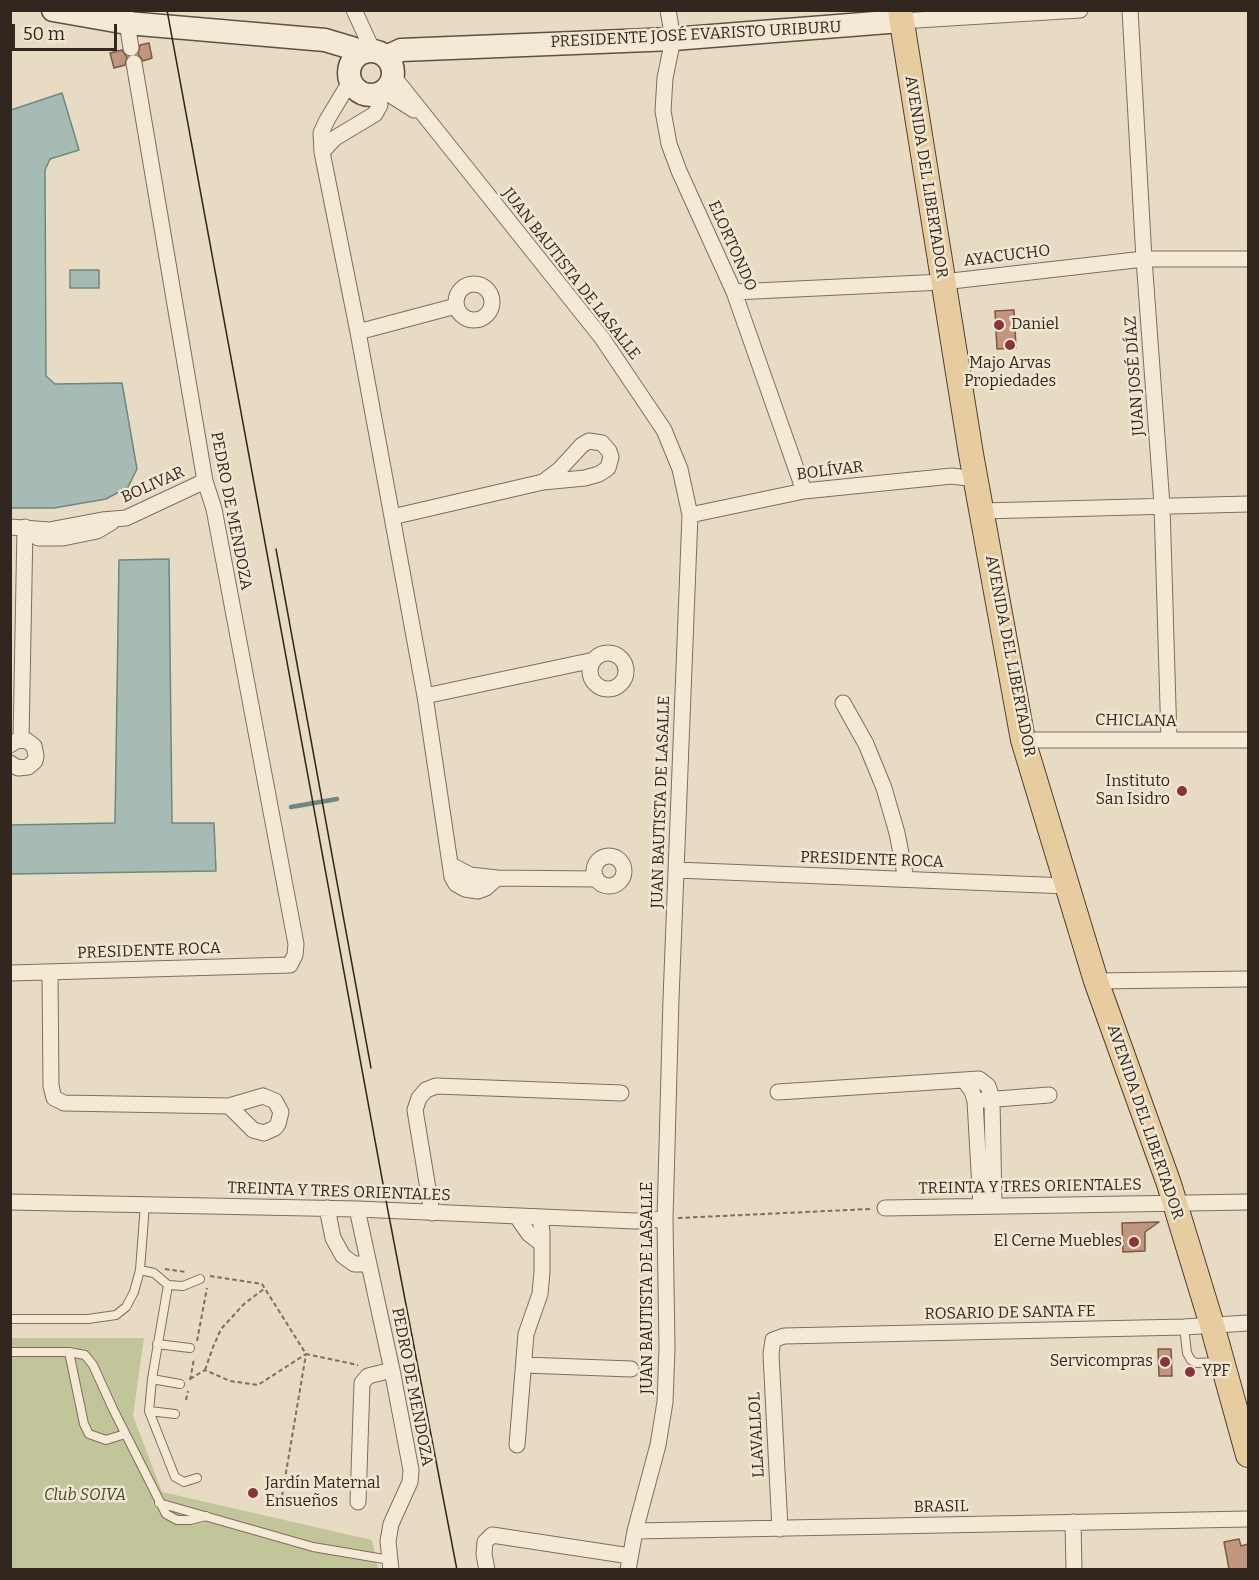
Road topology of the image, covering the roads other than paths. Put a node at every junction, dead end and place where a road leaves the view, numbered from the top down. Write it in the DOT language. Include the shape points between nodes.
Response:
graph roads {
  1 [pos="53,10"];
  2 [pos="354,10"];
  3 [pos="668,10"];
  4 [pos="1080,10"];
  5 [pos="1130,10"];
  6 [pos="901,16"];
  7 [pos="126,17"];
  8 [pos="673,39"];
  9 [pos="373,71"];
  10 [pos="322,152"];
  11 [pos="1144,259"];
  12 [pos="1248,259"];
  13 [pos="943,282"];
  14 [pos="734,292"];
  15 [pos="456,306"];
  16 [pos="358,332"];
  17 [pos="976,479"];
  18 [pos="205,481"];
  19 [pos="543,482"];
  20 [pos="804,491"];
  21 [pos="1248,504"];
  22 [pos="1162,505"];
  23 [pos="982,511"];
  24 [pos="690,515"];
  25 [pos="392,517"];
  26 [pos="18,532"];
  27 [pos="594,660"];
  28 [pos="425,696"];
  29 [pos="843,703"];
  30 [pos="1023,740"];
  31 [pos="1169,740"];
  32 [pos="1248,740"];
  33 [pos="16,742"];
  34 [pos="10,763"];
  35 [pos="676,870"];
  36 [pos="596,879"];
  37 [pos="906,879"];
  38 [pos="1066,886"];
  39 [pos="290,965"];
  40 [pos="10,973"];
  41 [pos="50,973"];
  42 [pos="1248,979"];
  43 [pos="1096,981"];
  44 [pos="964,1080"];
  45 [pos="778,1092"];
  46 [pos="621,1093"];
  47 [pos="1049,1095"];
  48 [pos="992,1099"];
  49 [pos="975,1101"];
  50 [pos="228,1106"];
  51 [pos="977,1138"];
  52 [pos="994,1138"];
  53 [pos="10,1202"];
  54 [pos="1174,1202"];
  55 [pos="1248,1202"];
  56 [pos="145,1204"];
  57 [pos="988,1206"];
  58 [pos="327,1208"];
  59 [pos="885,1208"];
  60 [pos="357,1209"];
  61 [pos="432,1213"];
  62 [pos="517,1217"];
  63 [pos="540,1218"];
  64 [pos="665,1219"];
  65 [pos="542,1244"];
  66 [pos="369,1264"];
  67 [pos="141,1266"];
  68 [pos="200,1279"];
  69 [pos="168,1285"];
  70 [pos="10,1319"];
  71 [pos="1248,1323"];
  72 [pos="1212,1325"];
  73 [pos="1184,1327"];
  74 [pos="773,1340"];
  75 [pos="158,1344"];
  76 [pos="193,1346"];
  77 [pos="10,1352"];
  78 [pos="69,1352"];
  79 [pos="1222,1361"];
  80 [pos="524,1365"];
  81 [pos="631,1369"];
  82 [pos="392,1370"];
  83 [pos="152,1379"];
  84 [pos="180,1384"];
  85 [pos="149,1411"];
  86 [pos="176,1414"];
  87 [pos="125,1434"];
  88 [pos="516,1445"];
  89 [pos="1248,1448"];
  90 [pos="197,1478"];
  91 [pos="358,1502"];
  92 [pos="1248,1520"];
  93 [pos="1073,1522"];
  94 [pos="780,1529"];
  95 [pos="635,1531"];
  96 [pos="629,1563"];
  97 [pos="391,1565"];
  98 [pos="487,1569"];
  99 [pos="1074,1569"];
  1 -- 7 [label="street"];
  2 -- 9 [label="street"];
  3 -- 8 [label="street, ELORTONDO"];
  4 -- 6 [label="street, PRESIDENTE JOSÉ EVARISTO URIBURU"];
  5 -- 11 [label="street, JUAN JOSÉ DÍAZ"];
  6 -- 8 [label="street, PRESIDENTE JOSÉ EVARISTO URIBURU"];
  6 -- 13 [label="main road, AVENIDA DEL LIBERTADOR"];
  7 -- 9 [label="street" via="325,40"];
  7 -- 18 [label="street, PEDRO DE MENDOZA"];
  8 -- 9 [label="street, PRESIDENTE JOSÉ EVARISTO URIBURU" via="401,50"];
  8 -- 14 [label="street, ELORTONDO" via="663,111 669,144"];
  9 -- 10 [label="street" via="327,120 321,133"];
  9 -- 10 [label="street" via="380,105 375,114 335,138"];
  9 -- 24 [label="street, JUAN BAUTISTA DE LASALLE" via="425,117 602,338 664,430 680,469"];
  10 -- 16 [label="street"];
  11 -- 12 [label="street, AYACUCHO"];
  11 -- 13 [label="street, AYACUCHO"];
  11 -- 22 [label="street, JUAN JOSÉ DÍAZ"];
  13 -- 14 [label="street, AYACUCHO"];
  13 -- 17 [label="main road, AVENIDA DEL LIBERTADOR"];
  14 -- 20 [label="street, ELORTONDO"];
  15 -- 16 [label="street"];
  16 -- 25 [label="street"];
  17 -- 20 [label="street, BOLÍVAR" via="952,476"];
  17 -- 23 [label="main road, AVENIDA DEL LIBERTADOR"];
  18 -- 26 [label="street, BOLIVAR" via="126,518"];
  18 -- 39 [label="street, PEDRO DE MENDOZA" via="214,509 296,944"];
  19 -- 25 [label="street"];
  20 -- 24 [label="street, BOLÍVAR"];
  21 -- 22 [label="street"];
  22 -- 23 [label="street"];
  22 -- 31 [label="street, JUAN JOSÉ DÍAZ"];
  23 -- 30 [label="main road, AVENIDA DEL LIBERTADOR"];
  24 -- 35 [label="street, JUAN BAUTISTA DE LASALLE"];
  25 -- 28 [label="street"];
  26 -- 33 [label="street"];
  27 -- 28 [label="street"];
  28 -- 36 [label="street" via="456,884 478,891 497,879"];
  29 -- 37 [label="street" via="884,788"];
  30 -- 31 [label="street, CHICLANA"];
  30 -- 38 [label="main road, AVENIDA DEL LIBERTADOR"];
  31 -- 32 [label="street, CHICLANA"];
  33 -- 34 [label="street" via="30,742 36,751 35,760 23,768"];
  35 -- 37 [label="street, PRESIDENTE ROCA"];
  35 -- 64 [label="street, JUAN BAUTISTA DE LASALLE"];
  37 -- 38 [label="street, PRESIDENTE ROCA"];
  38 -- 43 [label="main road, AVENIDA DEL LIBERTADOR"];
  39 -- 41 [label="street, PRESIDENTE ROCA"];
  40 -- 41 [label="street, PRESIDENTE ROCA"];
  41 -- 50 [label="street" via="54,1098 64,1103"];
  42 -- 43 [label="street"];
  43 -- 54 [label="main road, AVENIDA DEL LIBERTADOR"];
  44 -- 45 [label="street"];
  44 -- 48 [label="street" via="979,1079 988,1086"];
  44 -- 49 [label="street"];
  46 -- 61 [label="street" via="436,1086 426,1090 415,1110"];
  47 -- 48 [label="street"];
  48 -- 49 [label="street"];
  48 -- 52 [label="street"];
  49 -- 51 [label="street"];
  51 -- 52 [label="street"];
  51 -- 57 [label="street"];
  52 -- 57 [label="street"];
  53 -- 56 [label="street, TREINTA Y TRES ORIENTALES"];
  54 -- 55 [label="street, TREINTA Y TRES ORIENTALES"];
  54 -- 57 [label="street, TREINTA Y TRES ORIENTALES"];
  54 -- 72 [label="main road, AVENIDA DEL LIBERTADOR"];
  56 -- 58 [label="street, TREINTA Y TRES ORIENTALES"];
  56 -- 67 [label="lane"];
  57 -- 59 [label="street, TREINTA Y TRES ORIENTALES"];
  58 -- 60 [label="street, TREINTA Y TRES ORIENTALES"];
  58 -- 66 [label="street" via="333,1238 343,1256 354,1264"];
  60 -- 61 [label="street, TREINTA Y TRES ORIENTALES"];
  60 -- 66 [label="street, PEDRO DE MENDOZA"];
  61 -- 62 [label="street, TREINTA Y TRES ORIENTALES"];
  62 -- 63 [label="street, TREINTA Y TRES ORIENTALES"];
  62 -- 65 [label="street"];
  63 -- 64 [label="street, TREINTA Y TRES ORIENTALES"];
  63 -- 65 [label="street"];
  64 -- 95 [label="street, JUAN BAUTISTA DE LASALLE" via="665,1402"];
  65 -- 80 [label="street" via="540,1294 526,1334"];
  66 -- 82 [label="street, PEDRO DE MENDOZA"];
  67 -- 69 [label="lane"];
  67 -- 70 [label="lane" via="126,1307 116,1315"];
  68 -- 69 [label="lane" via="183,1286"];
  69 -- 75 [label="lane"];
  71 -- 72 [label="street, ROSARIO DE SANTA FE"];
  72 -- 73 [label="street, ROSARIO DE SANTA FE"];
  72 -- 79 [label="main road, AVENIDA DEL LIBERTADOR"];
  73 -- 74 [label="street, ROSARIO DE SANTA FE" via="784,1336"];
  73 -- 79 [label="lane" via="1191,1360"];
  74 -- 94 [label="street, LLAVALLOL"];
  75 -- 76 [label="lane"];
  75 -- 83 [label="lane"];
  77 -- 78 [label="lane"];
  78 -- 87 [label="lane" via="84,1356 93,1365"];
  78 -- 87 [label="lane" via="89,1434 106,1440"];
  79 -- 89 [label="main road, AVENIDA DEL LIBERTADOR"];
  80 -- 81 [label="street"];
  80 -- 88 [label="street"];
  82 -- 91 [label="street" via="368,1376 362,1383"];
  82 -- 97 [label="street, PEDRO DE MENDOZA" via="411,1470 410,1482 391,1524"];
  83 -- 84 [label="lane"];
  83 -- 85 [label="lane"];
  85 -- 86 [label="lane"];
  85 -- 90 [label="lane" via="175,1477 184,1482"];
  87 -- 97 [label="lane" via="159,1503 166,1514 177,1520 206,1516"];
  92 -- 93 [label="street, BRASIL"];
  93 -- 94 [label="street, BRASIL"];
  93 -- 99 [label="street"];
  94 -- 95 [label="street, BRASIL"];
  95 -- 96 [label="street, JUAN BAUTISTA DE LASALLE"];
  96 -- 98 [label="street" via="492,1535 485,1542"];
}
